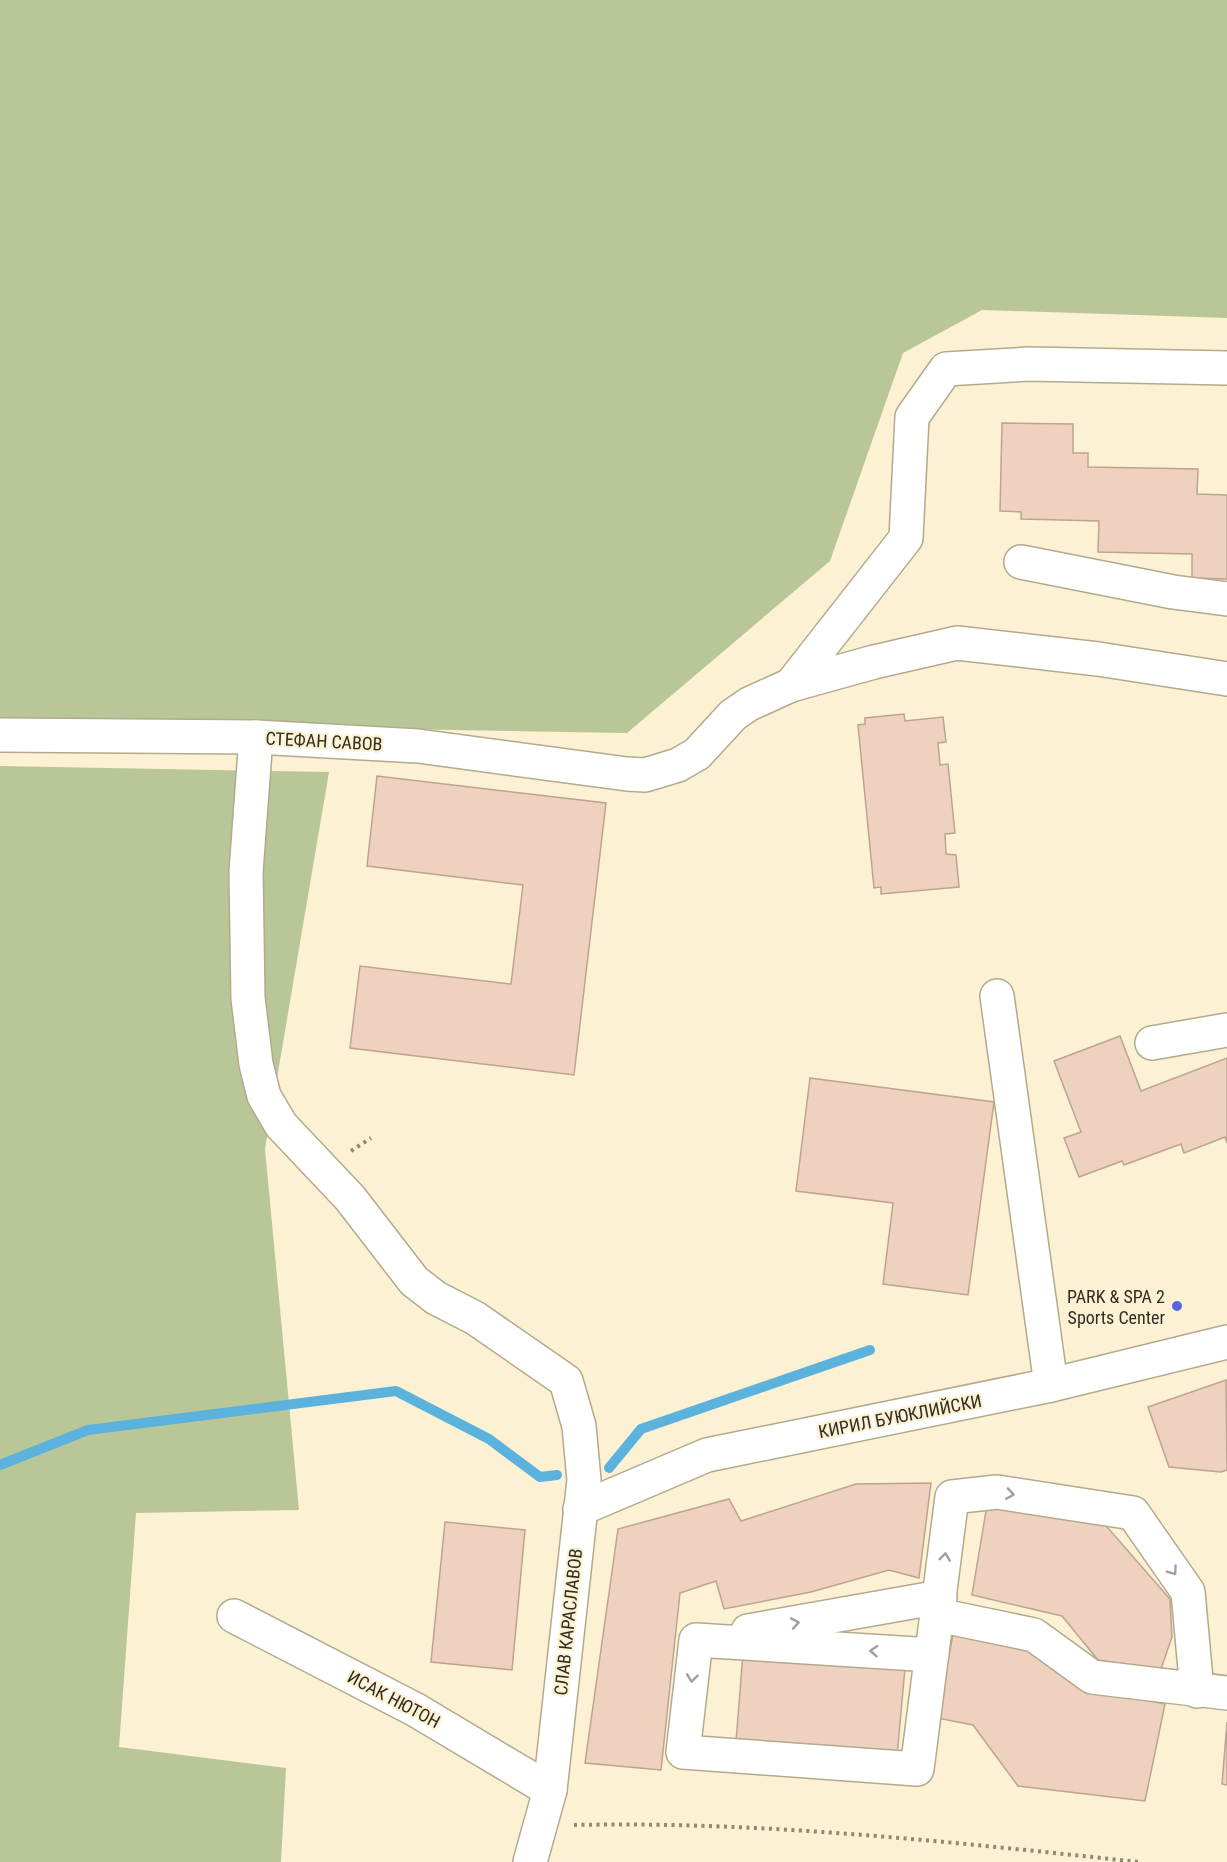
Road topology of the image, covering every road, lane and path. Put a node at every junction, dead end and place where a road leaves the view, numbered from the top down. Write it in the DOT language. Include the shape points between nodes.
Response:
graph roads {
  1 [pos="1227,368"];
  2 [pos="1021,562"];
  3 [pos="1227,599"];
  4 [pos="1227,679"];
  5 [pos="791,685"];
  6 [pos="0,735"];
  7 [pos="256,737"];
  8 [pos="998,996"];
  9 [pos="1227,1030"];
  10 [pos="1152,1043"];
  11 [pos="1227,1342"];
  12 [pos="1051,1385"];
  13 [pos="580,1509"];
  14 [pos="939,1606"];
  15 [pos="234,1616"];
  16 [pos="696,1640"];
  17 [pos="932,1655"];
  18 [pos="1212,1692"];
  19 [pos="550,1790"];
  20 [pos="540,1826"];
  21 [pos="530,1862"];
  22 [pos="1139,1862"];
  1 -- 5 [label="street" via="1029,364 946,369 912,417 906,538"];
  2 -- 3 [label="street"];
  4 -- 5 [label="street" via="957,643"];
  5 -- 7 [label="street, СТЕФАН САВОВ" via="733,715 697,754 678,765 645,775 418,746"];
  6 -- 7 [label="street, СТЕФАН САВОВ"];
  7 -- 13 [label="street, СЛАВ КАРАСЛАВОВ" via="246,872 248,998 264,1096 281,1125 350,1198 414,1281 566,1381 579,1426 584,1480"];
  8 -- 12 [label="street"];
  9 -- 10 [label="street"];
  11 -- 12 [label="street, КИРИЛ БУЮКЛИЙСКИ"];
  12 -- 13 [label="street, КИРИЛ БУЮКЛИЙСКИ" via="707,1455"];
  13 -- 19 [label="street, СЛАВ КАРАСЛАВОВ"];
  16 -- 14 [label="street, one-way"];
  14 -- 17 [label="street"];
  14 -- 18 [label="street" via="1034,1635 1092,1677"];
  14 -- 18 [label="street, one-way" via="952,1497 997,1492 1133,1513 1188,1592"];
  15 -- 19 [label="street, ИСАК НЮТОН" via="416,1710"];
  17 -- 16 [label="street, one-way"];
  16 -- 17 [label="street, one-way" via="683,1752 917,1769"];
  19 -- 20 [label="street, СЛАВ КАРАСЛАВОВ"];
  20 -- 21 [label="street, СЛАВ КАРАСЛАВОВ"];
  20 -- 22 [label="path" via="641,1824 776,1830 939,1841"];
}
